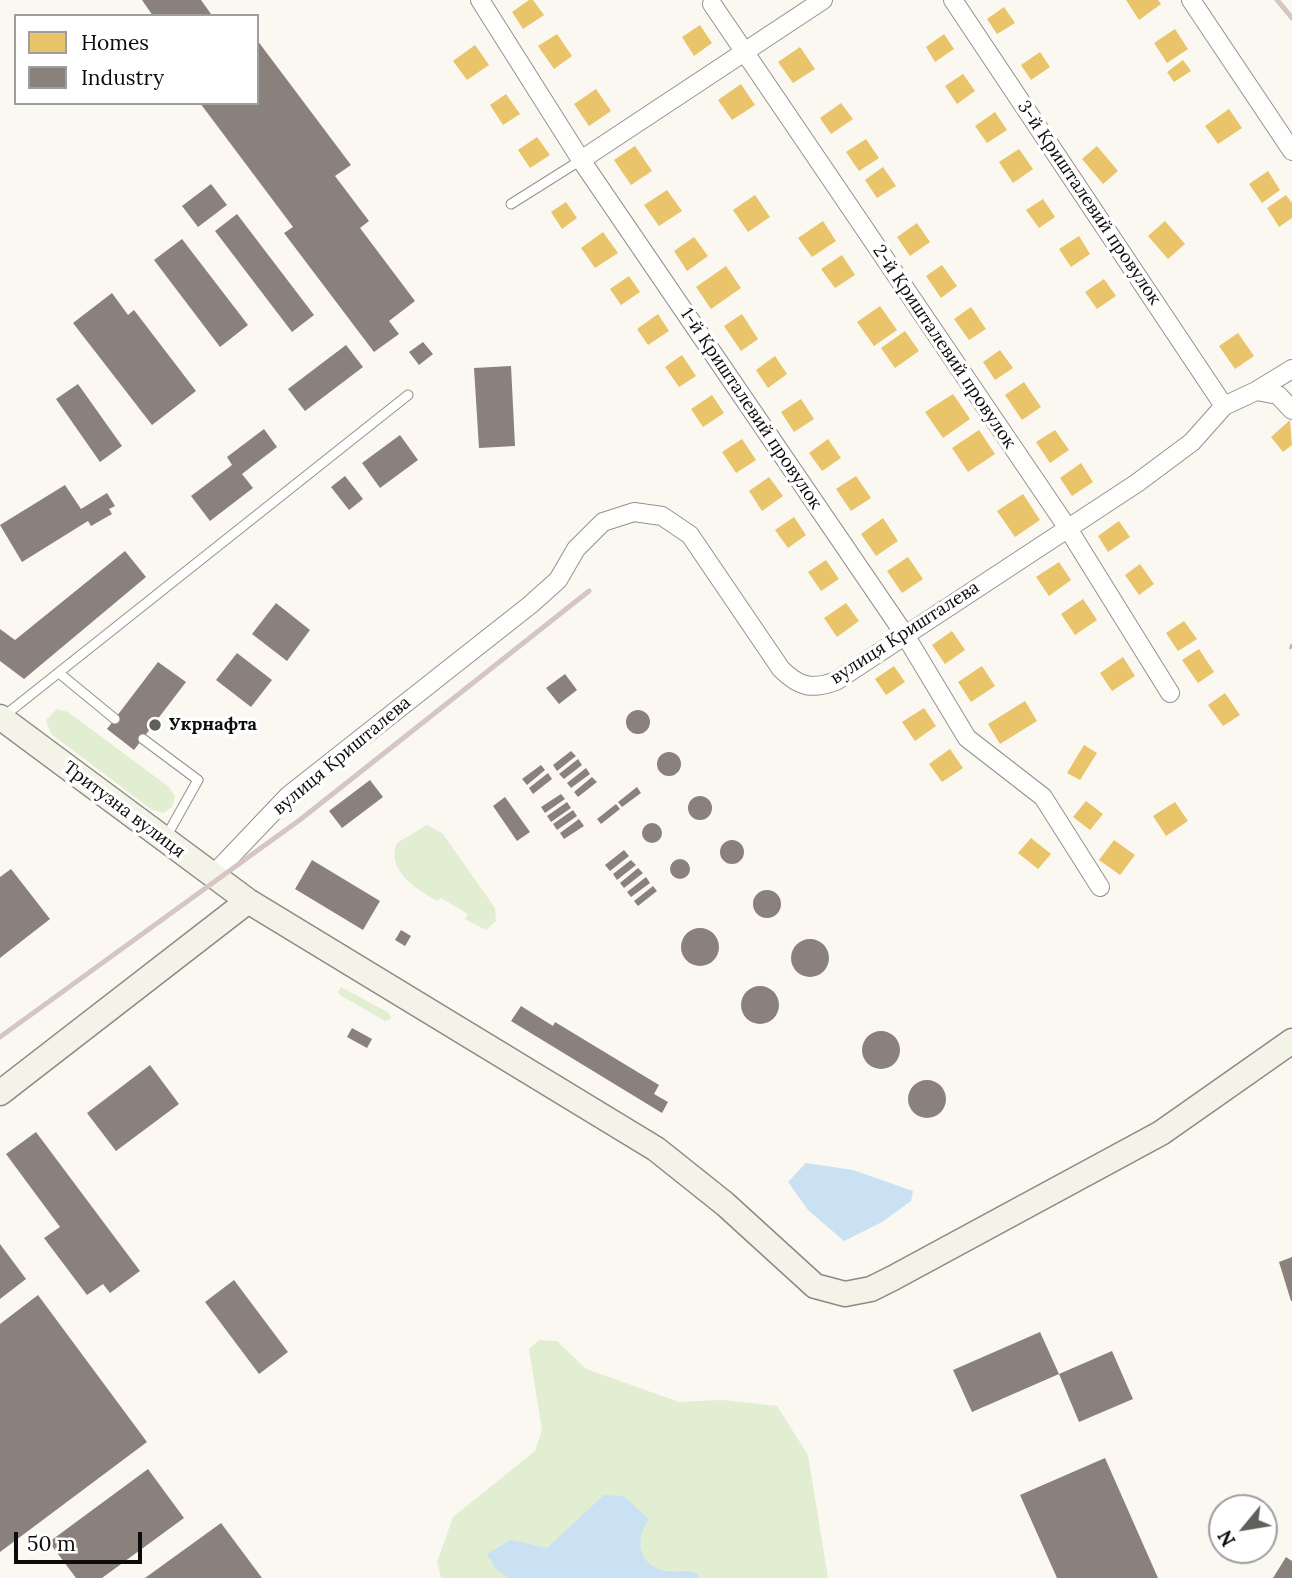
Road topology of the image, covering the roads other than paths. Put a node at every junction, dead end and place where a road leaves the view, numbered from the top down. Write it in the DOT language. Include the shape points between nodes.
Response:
graph roads {
  1 [pos="480,0"];
  2 [pos="823,0"];
  3 [pos="953,0"];
  4 [pos="1191,0"];
  5 [pos="712,4"];
  6 [pos="744,52"];
  7 [pos="1292,151"];
  8 [pos="580,160"];
  9 [pos="511,204"];
  10 [pos="1292,369"];
  11 [pos="1256,391"];
  12 [pos="408,395"];
  13 [pos="1224,406"];
  14 [pos="1292,410"];
  15 [pos="1067,527"];
  16 [pos="905,635"];
  17 [pos="58,673"];
  18 [pos="1170,693"];
  19 [pos="1,718"];
  20 [pos="115,719"];
  21 [pos="143,739"];
  22 [pos="164,840"];
  23 [pos="212,876"];
  24 [pos="1100,887"];
  25 [pos="248,901"];
  26 [pos="1292,1041"];
  27 [pos="0,1093"];
  1 -- 8 [label="street, 1-й Кришталевий провулок"];
  2 -- 6 [label="street"];
  3 -- 13 [label="street, 3-й Кришталевий провулок"];
  4 -- 7 [label="street"];
  5 -- 6 [label="street, 2-й Кришталевий провулок"];
  6 -- 8 [label="street"];
  6 -- 15 [label="street, 2-й Кришталевий провулок"];
  8 -- 9 [label="lane"];
  8 -- 16 [label="street, 1-й Кришталевий провулок"];
  10 -- 11 [label="street, вулиця Кришталева"];
  11 -- 13 [label="street, вулиця Кришталева"];
  11 -- 14 [label="street" via="1278,395"];
  12 -- 17 [label="lane"];
  13 -- 15 [label="street, вулиця Кришталева" via="1192,442"];
  15 -- 16 [label="street, вулиця Кришталева"];
  15 -- 18 [label="street, 2-й Кришталевий провулок"];
  16 -- 23 [label="street, вулиця Кришталева" via="836,681 819,687 797,685 781,669 690,535 662,516 634,512 603,522 576,549 558,580 289,795"];
  16 -- 24 [label="street, 1-й Кришталевий провулок" via="967,738 1043,797"];
  17 -- 19 [label="lane"];
  17 -- 20 [label="lane"];
  19 -- 22 [label="street, Тритузна вулиця"];
  21 -- 22 [label="lane" via="198,780"];
  22 -- 23 [label="street, Тритузна вулиця"];
  23 -- 25 [label="street, Тритузна вулиця"];
  25 -- 26 [label="street, Тритузна вулиця" via="656,1149 725,1203 815,1286 845,1294 871,1289 1161,1133"];
  25 -- 27 [label="street"];
}
